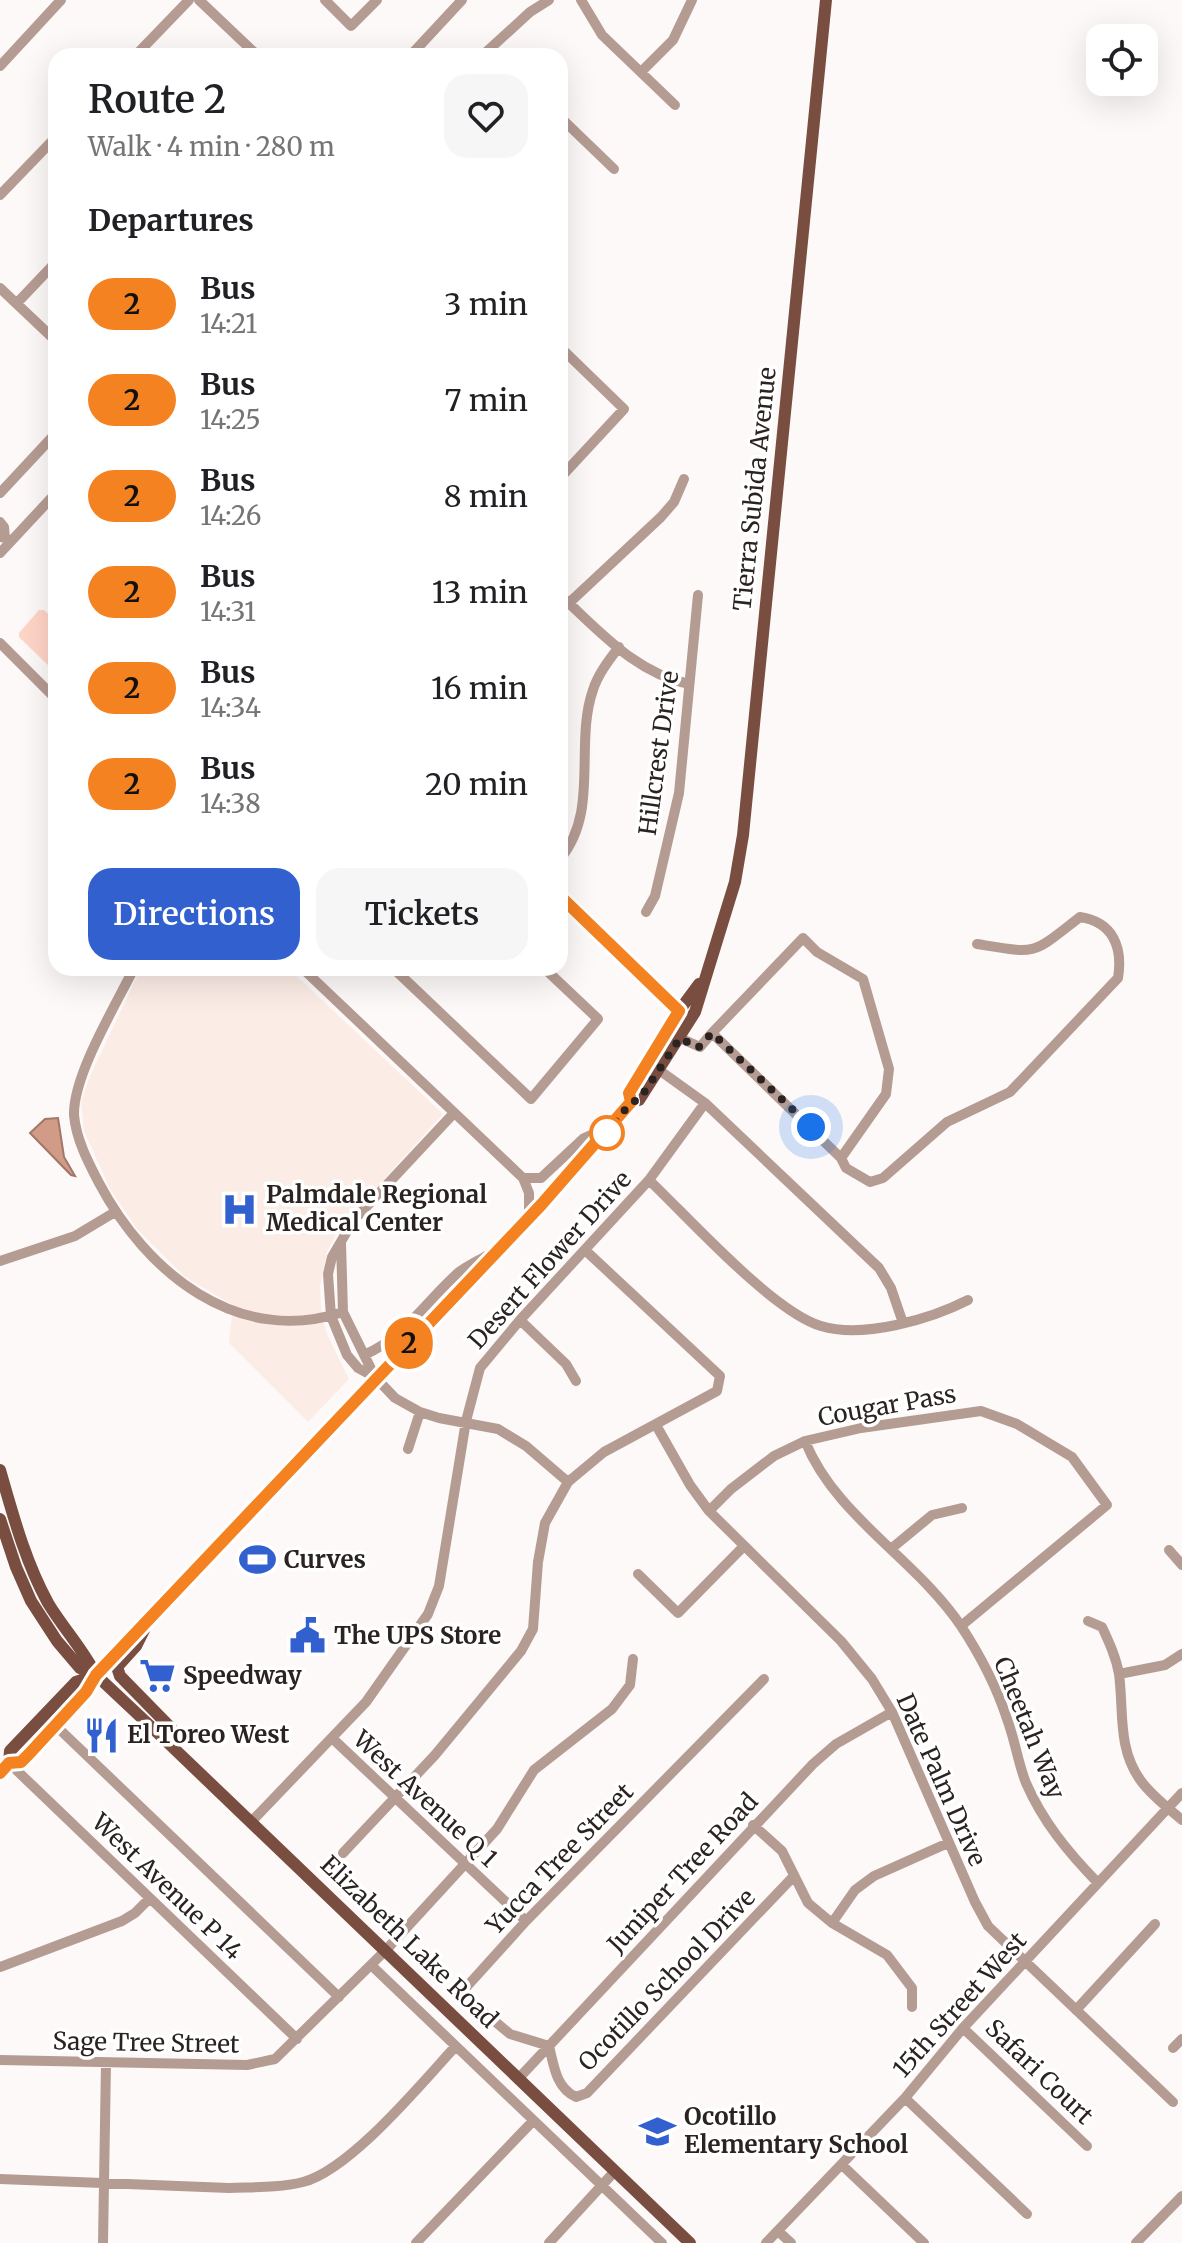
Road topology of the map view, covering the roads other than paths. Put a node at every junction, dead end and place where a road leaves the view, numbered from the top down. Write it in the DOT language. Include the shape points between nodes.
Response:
graph roads {
  1 [pos="61,0"];
  2 [pos="189,0"];
  3 [pos="199,0"];
  4 [pos="325,0"];
  5 [pos="377,0"];
  6 [pos="462,0"];
  7 [pos="549,0"];
  8 [pos="581,0"];
  9 [pos="692,0"];
  10 [pos="826,0"];
  11 [pos="143,48"];
  12 [pos="250,48"];
  13 [pos="417,48"];
  14 [pos="494,48"];
  15 [pos="0,66"];
  16 [pos="641,72"];
  17 [pos="675,105"];
  18 [pos="568,125"];
  19 [pos="48,145"];
  20 [pos="614,169"];
  21 [pos="0,195"];
  22 [pos="48,270"];
  23 [pos="0,288"];
  24 [pos="17,303"];
  25 [pos="48,333"];
  26 [pos="568,355"];
  27 [pos="48,442"];
  28 [pos="568,469"];
  29 [pos="684,479"];
  30 [pos="0,493"];
  31 [pos="48,500"];
  32 [pos="0,522"];
  33 [pos="5,539"];
  34 [pos="0,553"];
  35 [pos="698,595"];
  36 [pos="569,603"];
  37 [pos="0,643"];
  38 [pos="619,647"];
  39 [pos="689,684"];
  40 [pos="48,691"];
  41 [pos="568,847"];
  42 [pos="568,904"];
  43 [pos="646,912"];
  44 [pos="977,944"];
  45 [pos="130,976"];
  46 [pos="310,976"];
  47 [pos="401,976"];
  48 [pos="552,976"];
  49 [pos="704,978"];
  50 [pos="679,1011"];
  51 [pos="689,1023"];
  52 [pos="712,1033"];
  53 [pos="680,1038"];
  54 [pos="659,1070"];
  55 [pos="631,1102"];
  56 [pos="705,1103"];
  57 [pos="454,1113"];
  58 [pos="613,1126"];
  59 [pos="841,1158"];
  60 [pos="529,1179"];
  61 [pos="649,1180"];
  62 [pos="541,1205"];
  63 [pos="115,1212"];
  64 [pos="529,1217"];
  65 [pos="341,1243"];
  66 [pos="500,1248"];
  67 [pos="585,1250"];
  68 [pos="0,1261"];
  69 [pos="968,1300"];
  70 [pos="343,1312"];
  71 [pos="331,1316"];
  72 [pos="520,1320"];
  73 [pos="903,1323"];
  74 [pos="364,1355"];
  75 [pos="376,1378"];
  76 [pos="576,1381"];
  77 [pos="420,1412"];
  78 [pos="466,1421"];
  79 [pos="656,1425"];
  80 [pos="805,1441"];
  81 [pos="408,1449"];
  82 [pos="0,1470"];
  83 [pos="568,1482"];
  84 [pos="962,1508"];
  85 [pos="709,1511"];
  86 [pos="0,1519"];
  87 [pos="744,1546"];
  88 [pos="892,1548"];
  89 [pos="1169,1550"];
  90 [pos="17,1551"];
  91 [pos="1182,1565"];
  92 [pos="638,1574"];
  93 [pos="152,1615"];
  94 [pos="1088,1621"];
  95 [pos="961,1626"];
  96 [pos="1182,1654"];
  97 [pos="633,1659"];
  98 [pos="1119,1674"];
  99 [pos="96,1675"];
  100 [pos="764,1679"];
  101 [pos="892,1712"];
  102 [pos="55,1725"];
  103 [pos="332,1738"];
  104 [pos="174,1748"];
  105 [pos="4,1768"];
  106 [pos="1182,1793"];
  107 [pos="395,1798"];
  108 [pos="1168,1808"];
  109 [pos="1182,1820"];
  110 [pos="252,1821"];
  111 [pos="753,1825"];
  112 [pos="948,1843"];
  113 [pos="343,1853"];
  114 [pos="465,1864"];
  115 [pos="792,1878"];
  116 [pos="1097,1882"];
  117 [pos="150,1898"];
  118 [pos="526,1921"];
  119 [pos="832,1923"];
  120 [pos="1155,1924"];
  121 [pos="386,1950"];
  122 [pos="1026,1961"];
  123 [pos="371,1965"];
  124 [pos="0,1967"];
  125 [pos="339,1997"];
  126 [pos="912,2007"];
  127 [pos="1076,2010"];
  128 [pos="963,2028"];
  129 [pos="297,2039"];
  130 [pos="1182,2039"];
  131 [pos="549,2046"];
  132 [pos="454,2048"];
  133 [pos="1173,2048"];
  134 [pos="0,2060"];
  135 [pos="106,2063"];
  136 [pos="518,2079"];
  137 [pos="905,2098"];
  138 [pos="1173,2102"];
  139 [pos="533,2121"];
  140 [pos="1087,2146"];
  141 [pos="842,2165"];
  142 [pos="615,2171"];
  143 [pos="0,2179"];
  144 [pos="105,2181"];
  145 [pos="601,2186"];
  146 [pos="1182,2196"];
  147 [pos="1027,2214"];
  148 [pos="778,2231"];
  149 [pos="103,2243"];
  150 [pos="416,2243"];
  151 [pos="549,2243"];
  152 [pos="662,2243"];
  153 [pos="690,2243"];
  154 [pos="766,2243"];
  155 [pos="791,2243"];
  156 [pos="924,2243"];
  157 [pos="1136,2243"];
  1 -- 15 [label="street"];
  2 -- 11 [label="street"];
  3 -- 12 [label="street"];
  4 -- 5 [label="street" via="351,26"];
  6 -- 13 [label="street"];
  7 -- 14 [label="street"];
  8 -- 16 [label="street" via="602,35"];
  9 -- 16 [label="street" via="673,40"];
  10 -- 49 [label="main road, Tierra Subida Avenue" via="743,835 735,882"];
  16 -- 17 [label="street"];
  18 -- 20 [label="street"];
  19 -- 21 [label="street"];
  22 -- 24 [label="street"];
  23 -- 24 [label="street"];
  24 -- 25 [label="street"];
  26 -- 28 [label="street" via="624,409"];
  27 -- 30 [label="street"];
  29 -- 36 [label="street" via="661,517"];
  31 -- 33 [label="street"];
  32 -- 33 [label="street"];
  33 -- 34 [label="street"];
  35 -- 39 [label="street, Hillcrest Drive"];
  36 -- 38 [label="street"];
  37 -- 40 [label="street"];
  38 -- 39 [label="street" via="643,668"];
  38 -- 41 [label="street" via="593,690 583,806"];
  39 -- 43 [label="street, Hillcrest Drive" via="679,793 655,896"];
  42 -- 50 [label="street"];
  44 -- 59 [label="street" via="1025,952 1042,948 1080,917 1095,919 1115,936 1121,961 1118,978 1010,1092 947,1122 883,1178 870,1182 846,1168"];
  45 -- 63 [label="street" via="81,1079 74,1114 86,1156"];
  46 -- 57 [label="street"];
  47 -- 48 [label="street" via="531,1099 598,1019"];
  49 -- 50 [label="main road, Tierra Subida Avenue"];
  49 -- 51 [label="main road, Tierra Subida Avenue"];
  50 -- 51 [label="street"];
  50 -- 55 [label="main road, Tierra Subida Avenue" via="629,1093"];
  51 -- 53 [label="main road, Tierra Subida Avenue"];
  52 -- 53 [label="street" via="698,1048"];
  52 -- 59 [label="street"];
  52 -- 59 [label="street" via="803,938 863,979 889,1069 886,1094"];
  53 -- 54 [label="main road, Tierra Subida Avenue"];
  54 -- 55 [label="main road, Tierra Subida Avenue" via="639,1100"];
  54 -- 56 [label="street"];
  55 -- 58 [label="main road, Tierra Subida Avenue"];
  56 -- 61 [label="street, Desert Flower Drive"];
  56 -- 73 [label="street" via="879,1268"];
  57 -- 60 [label="street"];
  57 -- 65 [label="street" via="353,1221"];
  58 -- 60 [label="street" via="584,1138 551,1170"];
  58 -- 62 [label="main road, Tierra Subida Avenue"];
  60 -- 62 [label="street" via="541,1187"];
  60 -- 64 [label="street"];
  61 -- 67 [label="street, Desert Flower Drive"];
  61 -- 73 [label="street" via="790,1311 821,1326 851,1330"];
  62 -- 64 [label="main road, Tierra Subida Avenue"];
  63 -- 68 [label="street" via="75,1236"];
  63 -- 71 [label="street" via="146,1249 219,1307 278,1319"];
  64 -- 66 [label="main road, Tierra Subida Avenue"];
  65 -- 70 [label="street"];
  65 -- 71 [label="street" via="328,1274"];
  66 -- 74 [label="street" via="460,1271 378,1350"];
  66 -- 75 [label="main road, Tierra Subida Avenue"];
  67 -- 72 [label="street, Desert Flower Drive"];
  67 -- 79 [label="street" via="720,1376 717,1391"];
  69 -- 73 [label="street" via="938,1315"];
  70 -- 71 [label="street"];
  70 -- 74 [label="street"];
  71 -- 75 [label="street" via="347,1355"];
  72 -- 76 [label="street" via="566,1364"];
  72 -- 78 [label="street, Desert Flower Drive" via="480,1368"];
  74 -- 75 [label="street"];
  75 -- 77 [label="street" via="395,1398"];
  75 -- 93 [label="main road, Tierra Subida Avenue"];
  77 -- 78 [label="street"];
  77 -- 81 [label="street"];
  78 -- 83 [label="street" via="509,1434"];
  78 -- 103 [label="street, Desert Flower Drive" via="435,1600 366,1702"];
  79 -- 83 [label="street" via="604,1452"];
  79 -- 85 [label="street, Date Palm Drive"];
  80 -- 85 [label="street, Cougar Pass" via="774,1456"];
  80 -- 88 [label="street, Cheetah Way" via="829,1486"];
  80 -- 95 [label="street, Cougar Pass" via="981,1411 1017,1424 1072,1457 1107,1505"];
  82 -- 90 [label="main road"];
  83 -- 107 [label="street" via="545,1523 533,1629 521,1651"];
  84 -- 88 [label="street" via="932,1515"];
  85 -- 87 [label="street, Date Palm Drive"];
  86 -- 90 [label="main road"];
  87 -- 92 [label="street" via="678,1613"];
  87 -- 101 [label="street, Date Palm Drive" via="841,1641"];
  88 -- 95 [label="street, Cheetah Way"];
  89 -- 91 [label="street"];
  90 -- 99 [label="main road, Elizabeth Lake Road"];
  93 -- 99 [label="main road, Tierra Subida Avenue"];
  93 -- 104 [label="main road" via="136,1646 117,1667 171,1728"];
  94 -- 98 [label="street" via="1102,1627"];
  95 -- 116 [label="street, Cheetah Way" via="989,1673 1037,1805"];
  96 -- 98 [label="street" via="1165,1665"];
  97 -- 114 [label="street, Sage Tree Street" via="630,1685 612,1709 534,1770 497,1829"];
  98 -- 108 [label="street" via="1121,1734 1129,1758 1141,1781"];
  99 -- 102 [label="main road"];
  99 -- 104 [label="main road, Elizabeth Lake Road"];
  99 -- 105 [label="main road" via="76,1682 10,1751"];
  100 -- 118 [label="street, Yucca Tree Street"];
  101 -- 111 [label="street, Juniper Tree Road" via="836,1744"];
  101 -- 112 [label="street, Date Palm Drive"];
  102 -- 105 [label="main road" via="21,1762"];
  102 -- 125 [label="street, West Avenue P 14"];
  103 -- 107 [label="street, West Avenue Q 1"];
  103 -- 110 [label="street, Desert Flower Drive"];
  104 -- 110 [label="main road, Elizabeth Lake Road"];
  105 -- 117 [label="street, West Avenue P 14"];
  106 -- 108 [label="street, 15th Street West"];
  107 -- 113 [label="street"];
  107 -- 114 [label="street, West Avenue Q 1"];
  108 -- 109 [label="street"];
  108 -- 116 [label="street, 15th Street West"];
  110 -- 121 [label="main road, Elizabeth Lake Road"];
  111 -- 115 [label="street" via="782,1851"];
  111 -- 131 [label="street, Juniper Tree Road"];
  112 -- 119 [label="street" via="874,1876 855,1890"];
  112 -- 122 [label="street, Date Palm Drive" via="988,1926"];
  114 -- 118 [label="street, West Avenue Q 1"];
  114 -- 121 [label="street, Sage Tree Street"];
  115 -- 119 [label="street" via="808,1903"];
  115 -- 131 [label="street, Ocotillo School Drive" via="587,2093 576,2097 565,2092"];
  116 -- 122 [label="street, 15th Street West"];
  117 -- 124 [label="street" via="122,1921"];
  117 -- 129 [label="street, West Avenue P 14"];
  118 -- 131 [label="street, Yucca Tree Street" via="461,1993 510,2034"];
  119 -- 126 [label="street" via="887,1955 912,1988"];
  120 -- 127 [label="street"];
  121 -- 123 [label="street, Sage Tree Street"];
  121 -- 136 [label="main road, Elizabeth Lake Road"];
  122 -- 127 [label="street, Date Palm Drive"];
  122 -- 128 [label="street, 15th Street West"];
  123 -- 125 [label="street, Sage Tree Street"];
  123 -- 132 [label="street"];
  125 -- 129 [label="street, Sage Tree Street"];
  127 -- 138 [label="street, Date Palm Drive"];
  128 -- 137 [label="street, 15th Street West"];
  128 -- 140 [label="street, Safari Court"];
  129 -- 135 [label="street, Sage Tree Street" via="275,2059 247,2065"];
  130 -- 133 [label="street"];
  131 -- 136 [label="street, Juniper Tree Road"];
  132 -- 139 [label="street"];
  132 -- 144 [label="street" via="386,2123 342,2160 306,2181 229,2188"];
  134 -- 135 [label="street, Sage Tree Street"];
  135 -- 144 [label="street"];
  136 -- 142 [label="main road, Elizabeth Lake Road"];
  137 -- 141 [label="street, 15th Street West"];
  137 -- 147 [label="street"];
  139 -- 145 [label="street"];
  139 -- 150 [label="street"];
  141 -- 148 [label="street, 15th Street West"];
  141 -- 156 [label="street"];
  142 -- 145 [label="street"];
  142 -- 153 [label="main road, Elizabeth Lake Road"];
  143 -- 144 [label="street"];
  144 -- 149 [label="street"];
  145 -- 151 [label="street"];
  145 -- 152 [label="street"];
  146 -- 157 [label="street"];
  148 -- 154 [label="street, 15th Street West"];
  148 -- 155 [label="street"];
}
